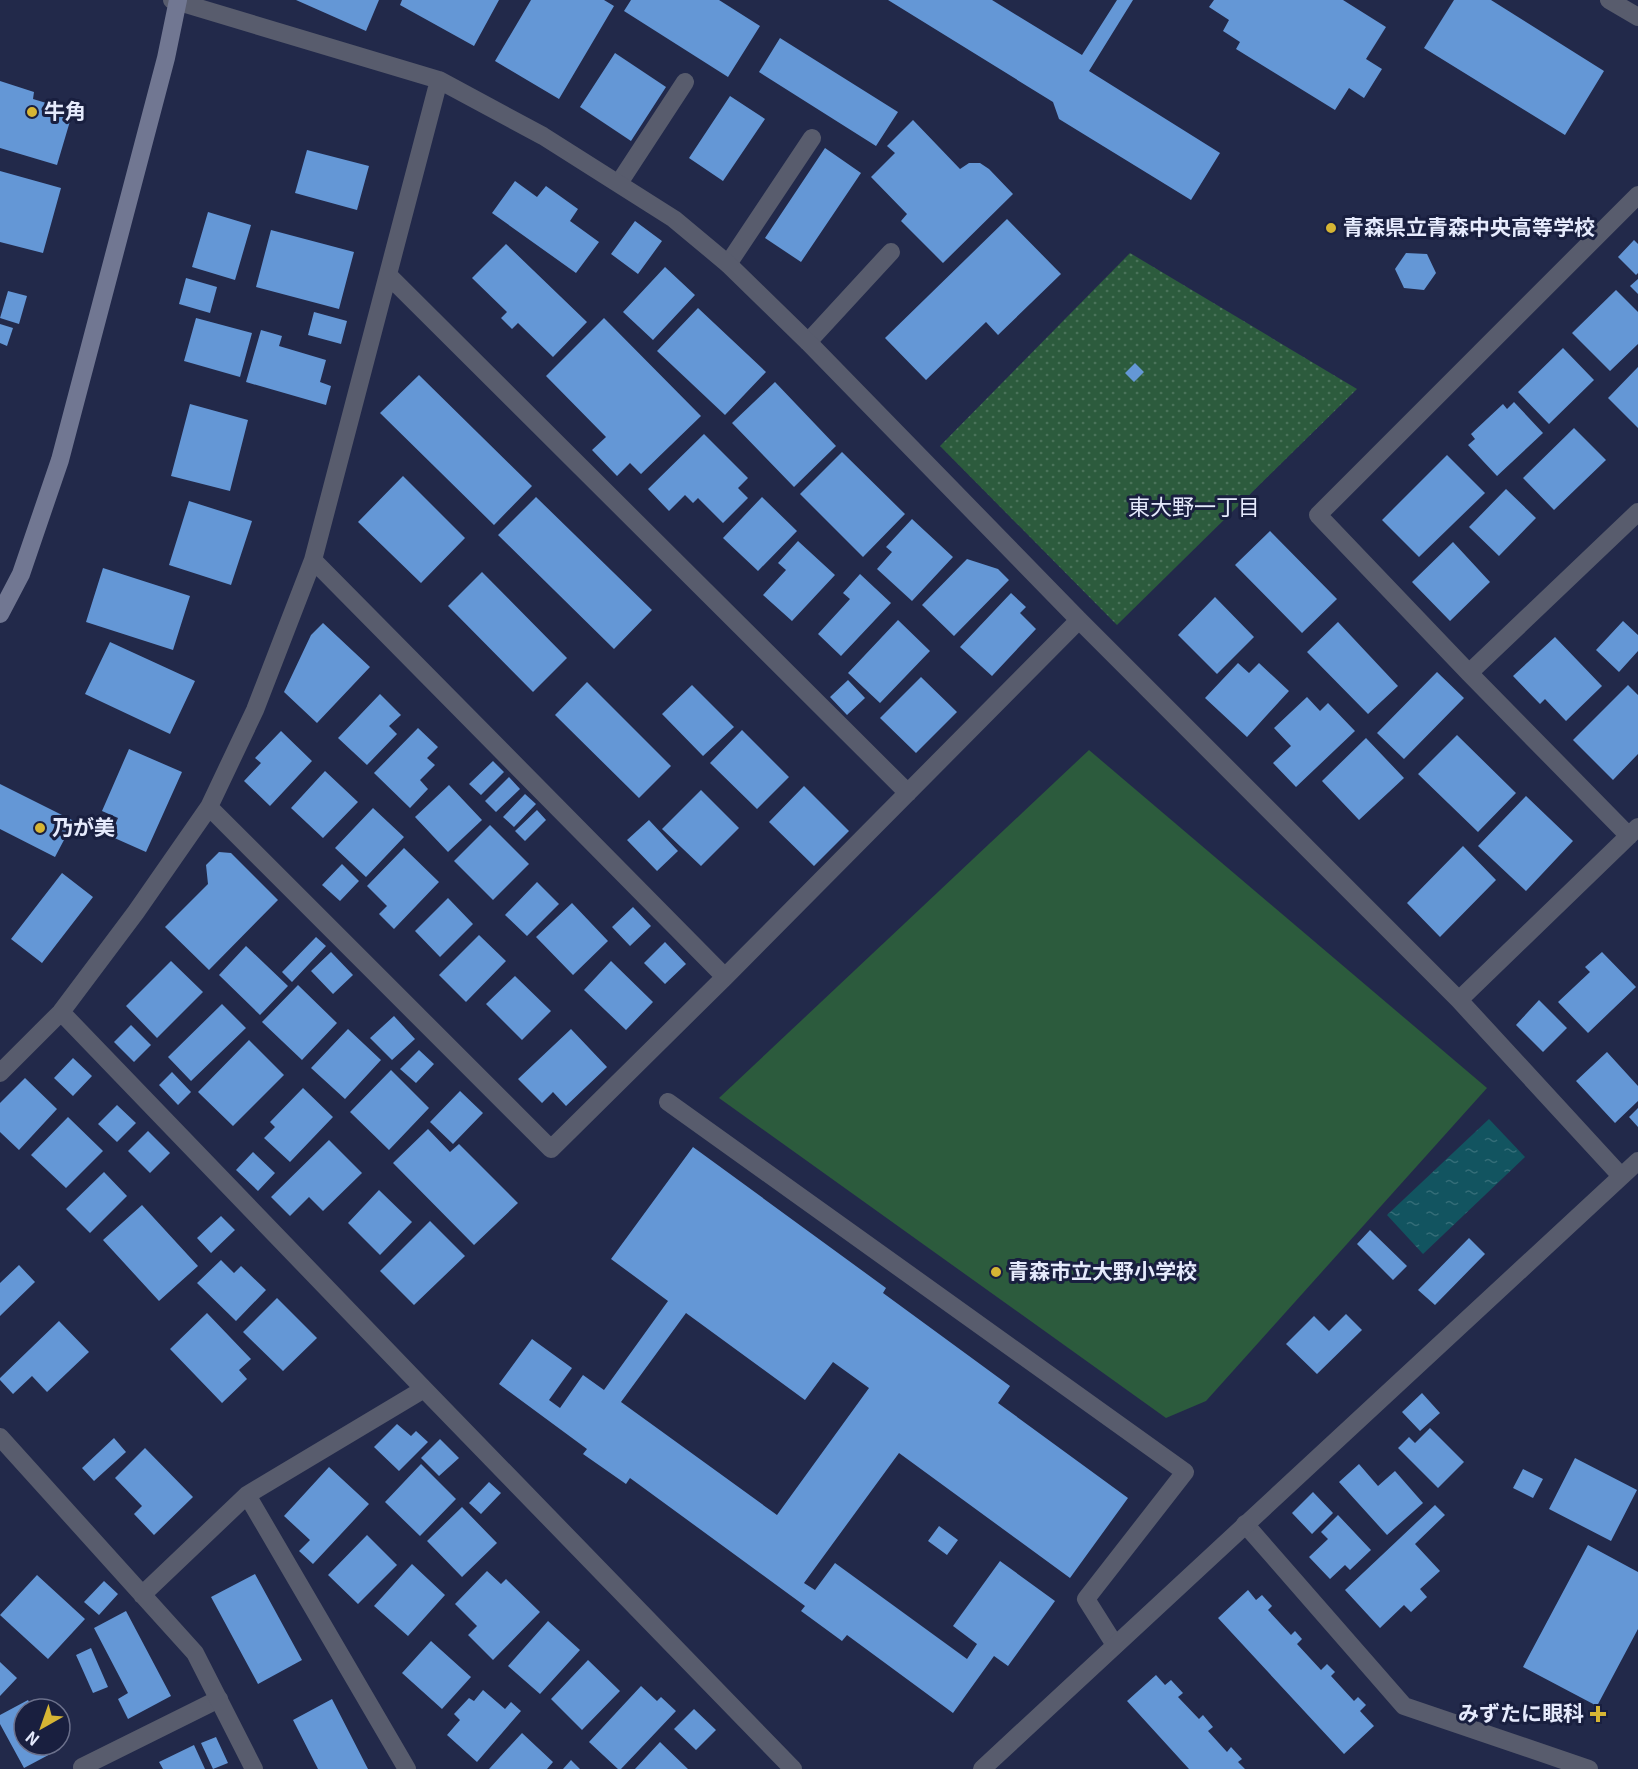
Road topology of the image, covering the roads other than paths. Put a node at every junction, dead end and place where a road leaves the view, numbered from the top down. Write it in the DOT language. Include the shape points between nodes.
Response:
graph roads {
  1 [pos="176,0"];
  2 [pos="1609,0"];
  3 [pos="1638,17"];
  4 [pos="439,80"];
  5 [pos="685,82"];
  6 [pos="812,138"];
  7 [pos="619,183"];
  8 [pos="1638,195"];
  9 [pos="891,252"];
  10 [pos="728,264"];
  11 [pos="388,274"];
  12 [pos="808,342"];
  13 [pos="1638,512"];
  14 [pos="313,560"];
  15 [pos="0,614"];
  16 [pos="1079,620"];
  17 [pos="1469,674"];
  18 [pos="908,793"];
  19 [pos="209,807"];
  20 [pos="1633,832"];
  21 [pos="725,977"];
  22 [pos="1459,1000"];
  23 [pos="61,1012"];
  24 [pos="0,1073"];
  25 [pos="668,1102"];
  26 [pos="1638,1161"];
  27 [pos="1621,1176"];
  28 [pos="424,1389"];
  29 [pos="0,1437"];
  30 [pos="247,1495"];
  31 [pos="1245,1524"];
  32 [pos="142,1595"];
  33 [pos="1115,1645"];
  34 [pos="219,1699"];
  35 [pos="82,1767"];
  36 [pos="254,1769"];
  37 [pos="407,1769"];
  38 [pos="793,1769"];
  39 [pos="982,1769"];
  40 [pos="1589,1769"];
  1 -- 4 [label="street"];
  1 -- 15 [label="street" via="166,58 60,460 21,574"];
  2 -- 3 [label="street"];
  4 -- 7 [label="street" via="543,136"];
  4 -- 11 [label="street"];
  5 -- 7 [label="street"];
  6 -- 10 [label="street"];
  7 -- 10 [label="street" via="674,219"];
  8 -- 17 [label="street" via="1318,515"];
  9 -- 12 [label="street"];
  10 -- 12 [label="street"];
  11 -- 14 [label="street"];
  11 -- 18 [label="street"];
  12 -- 16 [label="street"];
  13 -- 17 [label="street"];
  14 -- 19 [label="street" via="255,710"];
  14 -- 21 [label="street"];
  16 -- 18 [label="street"];
  16 -- 22 [label="street"];
  17 -- 20 [label="street"];
  18 -- 21 [label="street"];
  19 -- 21 [label="street" via="551,1149"];
  19 -- 23 [label="street"];
  20 -- 22 [label="street"];
  22 -- 27 [label="street"];
  23 -- 24 [label="street"];
  23 -- 28 [label="street"];
  25 -- 33 [label="street" via="1185,1472 1086,1599"];
  26 -- 27 [label="street"];
  27 -- 31 [label="street"];
  28 -- 30 [label="street"];
  28 -- 38 [label="street"];
  29 -- 32 [label="street"];
  30 -- 32 [label="street"];
  30 -- 37 [label="street"];
  31 -- 33 [label="street"];
  31 -- 40 [label="street" via="1404,1706"];
  32 -- 34 [label="street" via="195,1653"];
  33 -- 39 [label="street"];
  34 -- 35 [label="street"];
  34 -- 36 [label="street"];
}
